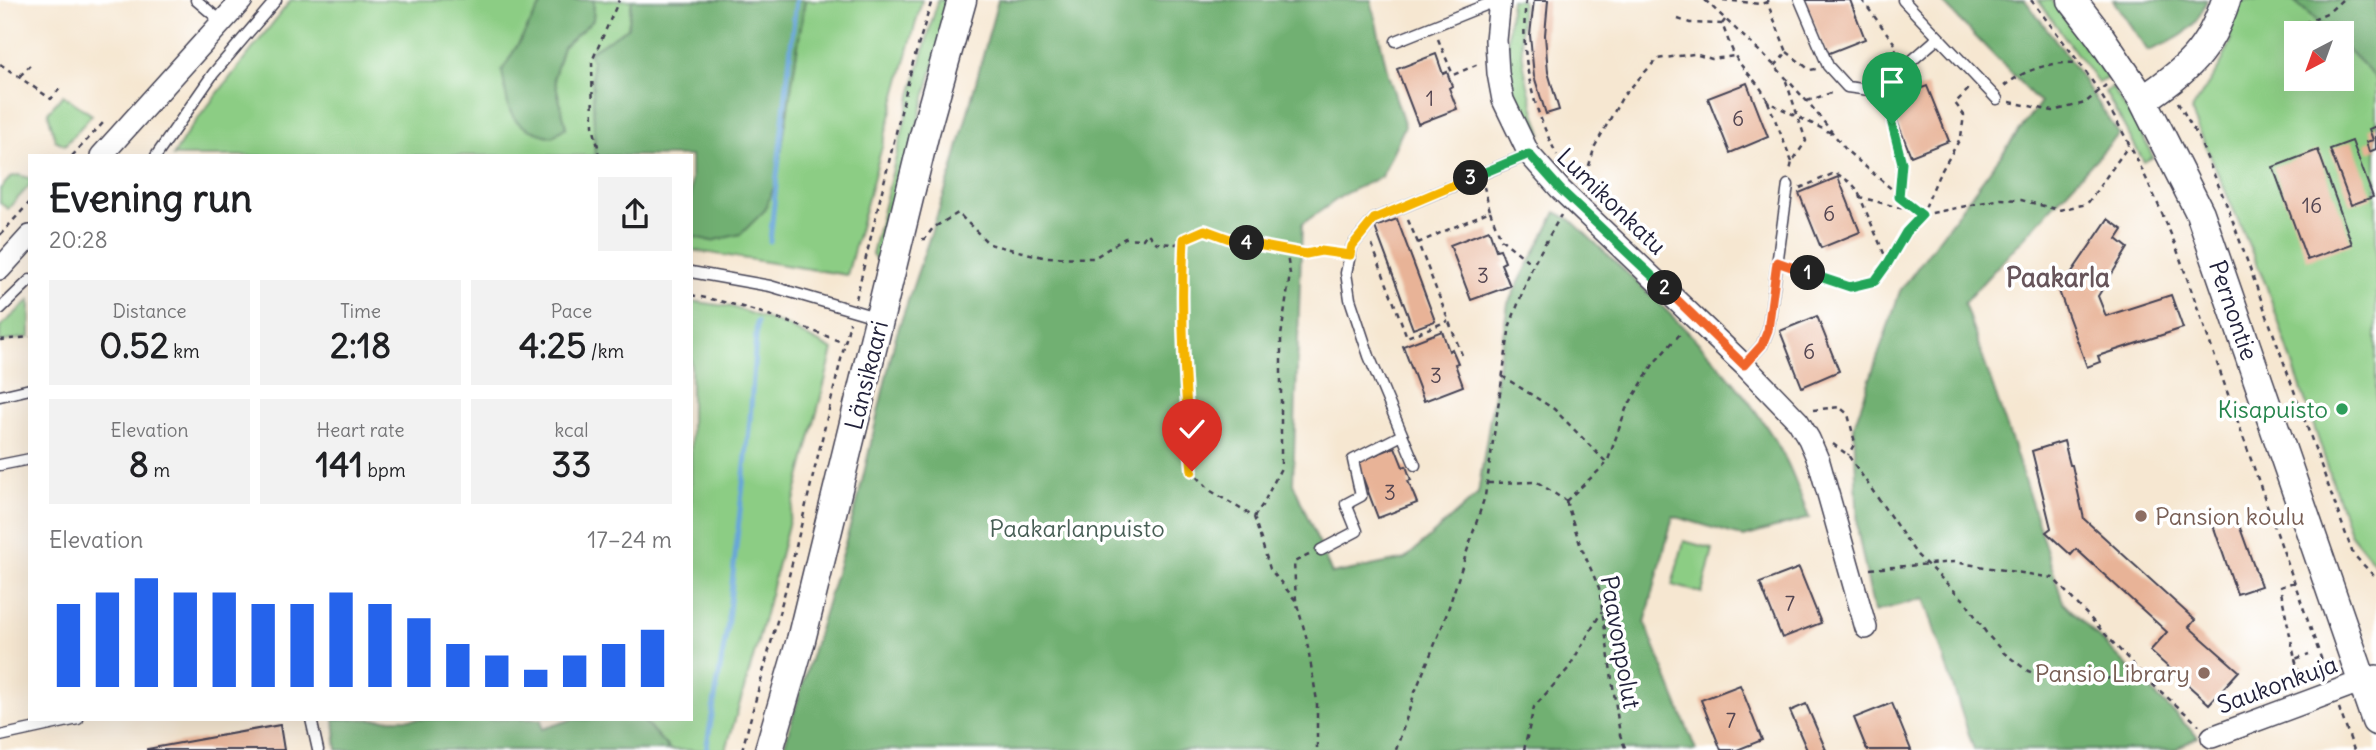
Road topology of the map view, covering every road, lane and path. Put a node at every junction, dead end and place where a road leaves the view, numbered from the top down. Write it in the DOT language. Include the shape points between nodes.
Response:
graph roads {
  1 [pos="196,0"];
  2 [pos="242,0"];
  3 [pos="276,0"];
  4 [pos="619,0"];
  5 [pos="932,0"];
  6 [pos="962,0"];
  7 [pos="1499,0"];
  8 [pos="1526,0"];
  9 [pos="1723,0"];
  10 [pos="1800,0"];
  11 [pos="1862,0"];
  12 [pos="1903,0"];
  13 [pos="2031,0"];
  14 [pos="2073,0"];
  15 [pos="2226,0"];
  16 [pos="2342,0"];
  17 [pos="1707,1"];
  18 [pos="1768,1"];
  19 [pos="1678,19"];
  20 [pos="2309,21"];
  21 [pos="222,22"];
  22 [pos="1724,22"];
  23 [pos="1433,26"];
  24 [pos="1938,38"];
  25 [pos="1396,41"];
  26 [pos="1787,52"];
  27 [pos="1735,57"];
  28 [pos="1483,61"];
  29 [pos="32,63"];
  30 [pos="2079,63"];
  31 [pos="0,64"];
  32 [pos="1774,66"];
  33 [pos="1828,66"];
  34 [pos="1898,74"];
  35 [pos="19,76"];
  36 [pos="1785,78"];
  37 [pos="1979,80"];
  38 [pos="62,86"];
  39 [pos="1847,87"];
  40 [pos="2098,90"];
  41 [pos="1877,91"];
  42 [pos="1995,97"];
  43 [pos="2143,100"];
  44 [pos="1807,101"];
  45 [pos="1768,102"];
  46 [pos="2181,106"];
  47 [pos="1799,116"];
  48 [pos="107,119"];
  49 [pos="1834,135"];
  50 [pos="2129,145"];
  51 [pos="74,154"];
  52 [pos="103,154"];
  53 [pos="157,154"];
  54 [pos="598,154"];
  55 [pos="1529,154"];
  56 [pos="1559,157"];
  57 [pos="1792,162"];
  58 [pos="1481,174"];
  59 [pos="1787,190"];
  60 [pos="1860,197"];
  61 [pos="1899,197"];
  62 [pos="1572,201"];
  63 [pos="28,204"];
  64 [pos="1403,207"];
  65 [pos="1916,210"];
  66 [pos="1490,211"];
  67 [pos="1922,215"];
  68 [pos="1366,229"];
  69 [pos="0,235"];
  70 [pos="28,238"];
  71 [pos="919,238"];
  72 [pos="1184,239"];
  73 [pos="1418,243"];
  74 [pos="1286,249"];
  75 [pos="1350,255"];
  76 [pos="1777,262"];
  77 [pos="1888,263"];
  78 [pos="1533,265"];
  79 [pos="0,269"];
  80 [pos="693,272"];
  81 [pos="28,283"];
  82 [pos="693,295"];
  83 [pos="0,309"];
  84 [pos="853,310"];
  85 [pos="880,318"];
  86 [pos="1448,321"];
  87 [pos="28,337"];
  88 [pos="0,340"];
  89 [pos="844,343"];
  90 [pos="1672,344"];
  91 [pos="1462,355"];
  92 [pos="1744,365"];
  93 [pos="1502,376"];
  94 [pos="28,390"];
  95 [pos="0,397"];
  96 [pos="1810,409"];
  97 [pos="1402,435"];
  98 [pos="1831,442"];
  99 [pos="1848,455"];
  100 [pos="28,459"];
  101 [pos="1607,463"];
  102 [pos="0,465"];
  103 [pos="1415,465"];
  104 [pos="1487,483"];
  105 [pos="1566,501"];
  106 [pos="1254,517"];
  107 [pos="1321,550"];
  108 [pos="1926,564"];
  109 [pos="1849,570"];
  110 [pos="2376,578"];
  111 [pos="2294,582"];
  112 [pos="1296,601"];
  113 [pos="1602,611"];
  114 [pos="1866,628"];
  115 [pos="2309,654"];
  116 [pos="2295,659"];
  117 [pos="2144,677"];
  118 [pos="2369,678"];
  119 [pos="2303,686"];
  120 [pos="2334,692"];
  121 [pos="69,721"];
  122 [pos="311,721"];
  123 [pos="2376,721"];
  124 [pos="0,736"];
  125 [pos="2212,737"];
  126 [pos="318,750"];
  127 [pos="742,750"];
  128 [pos="769,750"];
  129 [pos="1317,750"];
  130 [pos="1396,750"];
  131 [pos="1524,750"];
  132 [pos="1626,750"];
  133 [pos="2354,750"];
  1 -- 21 [label="lane"];
  2 -- 21 [label="street"];
  3 -- 53 [label="lane" via="213,74"];
  4 -- 54 [label="path" via="592,61"];
  5 -- 84 [label="path"];
  6 -- 85 [label="street, Länsikaari"];
  7 -- 23 [label="lane"];
  7 -- 55 [label="street, Lumikonkatu" via="1496,40 1503,100"];
  8 -- 56 [label="path" via="1527,75"];
  9 -- 18 [label="path"];
  10 -- 33 [label="lane"];
  11 -- 34 [label="path" via="1895,44"];
  12 -- 24 [label="lane"];
  13 -- 30 [label="path"];
  14 -- 43 [label="street, Pernontie"];
  15 -- 43 [label="street" via="2203,50"];
  16 -- 20 [label="path"];
  17 -- 22 [label="path"];
  18 -- 26 [label="path"];
  19 -- 22 [label="path"];
  21 -- 52 [label="street"];
  22 -- 27 [label="path"];
  22 -- 32 [label="path"];
  23 -- 25 [label="lane"];
  23 -- 28 [label="path" via="1453,75"];
  24 -- 34 [label="lane"];
  24 -- 37 [label="lane"];
  26 -- 32 [label="path"];
  26 -- 33 [label="path" via="1810,70"];
  27 -- 45 [label="path"];
  27 -- 62 [label="path" via="1712,59 1694,54 1657,59 1623,96 1595,146 1581,191"];
  29 -- 35 [label="path"];
  30 -- 40 [label="path"];
  30 -- 42 [label="path" via="2039,66 2011,80"];
  31 -- 35 [label="path"];
  32 -- 36 [label="path"];
  33 -- 39 [label="lane"];
  34 -- 41 [label="lane"];
  35 -- 38 [label="path" via="51,99"];
  36 -- 44 [label="path"];
  36 -- 47 [label="path"];
  37 -- 42 [label="lane"];
  37 -- 67 [label="path" via="1955,103 1964,115 1961,137 1937,177"];
  39 -- 41 [label="lane"];
  39 -- 44 [label="path"];
  40 -- 42 [label="path" via="2085,103 2053,111"];
  40 -- 50 [label="path"];
  41 -- 61 [label="path" via="1902,163"];
  43 -- 118 [label="street, Pernontie" via="2200,213"];
  44 -- 49 [label="path"];
  45 -- 47 [label="path"];
  45 -- 57 [label="path"];
  46 -- 110 [label="path" via="2228,208 2353,554"];
  47 -- 49 [label="path"];
  47 -- 57 [label="path" via="1806,141"];
  48 -- 51 [label="path"];
  49 -- 61 [label="path"];
  50 -- 67 [label="path" via="2087,204 2059,210 2001,199"];
  50 -- 111 [label="path" via="2175,244"];
  55 -- 58 [label="lane"];
  55 -- 62 [label="street, Lumikonkatu"];
  57 -- 59 [label="path"];
  58 -- 64 [label="lane"];
  58 -- 66 [label="path"];
  59 -- 60 [label="path" via="1835,173 1852,184"];
  59 -- 76 [label="lane"];
  60 -- 65 [label="path"];
  60 -- 77 [label="path"];
  61 -- 65 [label="path"];
  62 -- 78 [label="path"];
  62 -- 92 [label="street, Lumikonkatu"];
  63 -- 69 [label="path"];
  64 -- 68 [label="lane" via="1374,219"];
  64 -- 73 [label="path"];
  65 -- 67 [label="path"];
  66 -- 73 [label="path"];
  66 -- 78 [label="path" via="1501,239"];
  67 -- 77 [label="path"];
  68 -- 75 [label="lane"];
  68 -- 86 [label="path" via="1407,337"];
  70 -- 79 [label="street"];
  71 -- 72 [label="path" via="925,239 933,228 958,213 989,244 1043,257 1094,258 1125,239 1143,239 1147,233 1157,243 1176,244"];
  72 -- 74 [label="path" via="1205,230 1238,242"];
  72 -- 106 [label="path" via="1182,318 1192,471 1212,491"];
  73 -- 86 [label="path"];
  74 -- 75 [label="path"];
  74 -- 106 [label="path" via="1290,274 1281,336 1281,468"];
  75 -- 97 [label="lane" via="1346,273 1350,299"];
  76 -- 77 [label="path" via="1850,287 1875,281"];
  76 -- 92 [label="lane" via="1768,330 1762,345"];
  78 -- 93 [label="path" via="1510,325"];
  80 -- 84 [label="lane" via="770,286"];
  81 -- 83 [label="lane"];
  82 -- 89 [label="path" via="746,307"];
  84 -- 85 [label="lane"];
  84 -- 89 [label="path"];
  85 -- 128 [label="street, Länsikaari" via="801,640"];
  86 -- 91 [label="path"];
  87 -- 88 [label="path"];
  89 -- 127 [label="path"];
  90 -- 101 [label="path" via="1654,363 1626,409"];
  92 -- 109 [label="street, Lumikonkatu" via="1798,421 1809,439"];
  93 -- 101 [label="path" via="1553,409"];
  93 -- 104 [label="path"];
  94 -- 95 [label="lane"];
  96 -- 99 [label="path" via="1839,407 1848,414 1855,443"];
  97 -- 103 [label="lane"];
  97 -- 107 [label="lane" via="1353,460 1361,496 1346,504 1357,531"];
  98 -- 99 [label="path"];
  99 -- 108 [label="path"];
  100 -- 102 [label="lane"];
  101 -- 105 [label="path"];
  104 -- 105 [label="path" via="1537,482"];
  104 -- 130 [label="path" via="1444,622"];
  105 -- 113 [label="path, Paavonpolut" via="1599,588"];
  106 -- 112 [label="path" via="1270,569"];
  107 -- 112 [label="path" via="1294,562"];
  108 -- 109 [label="path"];
  108 -- 117 [label="path" via="1954,562 2053,578"];
  108 -- 117 [label="path" via="1965,601 2004,653 2028,671 2066,680"];
  109 -- 114 [label="street, Lumikonkatu"];
  111 -- 116 [label="path" via="2280,587"];
  111 -- 120 [label="path"];
  112 -- 129 [label="path" via="1317,701"];
  113 -- 131 [label="path" via="1568,669 1534,707"];
  113 -- 132 [label="path, Paavonpolut"];
  115 -- 116 [label="path"];
  116 -- 119 [label="path"];
  117 -- 125 [label="path"];
  118 -- 120 [label="street, Saukonkuja"];
  118 -- 123 [label="street, Pernontie"];
  120 -- 125 [label="street, Saukonkuja"];
  120 -- 133 [label="path"];
  121 -- 124 [label="lane"];
  122 -- 126 [label="lane"];
}
